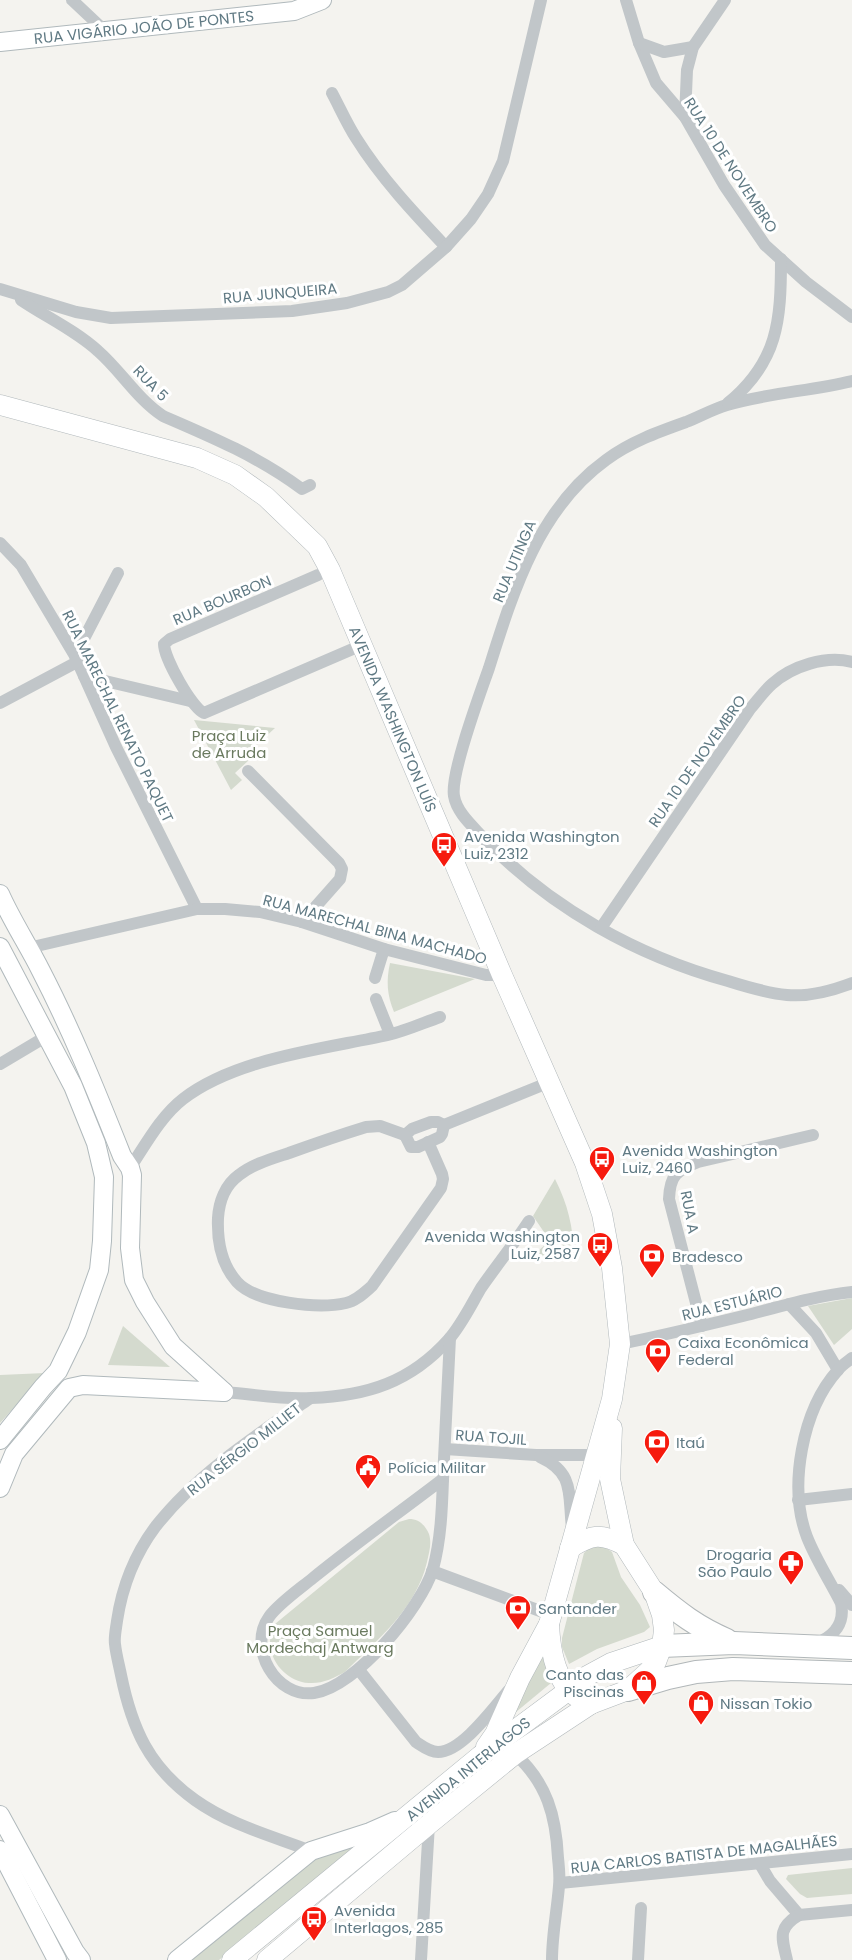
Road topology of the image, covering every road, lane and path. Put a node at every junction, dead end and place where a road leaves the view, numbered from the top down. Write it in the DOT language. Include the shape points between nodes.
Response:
graph roads {
  1 [pos="72,0"];
  2 [pos="322,0"];
  3 [pos="541,0"];
  4 [pos="626,0"];
  5 [pos="725,0"];
  6 [pos="105,31"];
  7 [pos="0,42"];
  8 [pos="639,43"];
  9 [pos="693,47"];
  10 [pos="332,93"];
  11 [pos="685,117"];
  12 [pos="446,247"];
  13 [pos="781,259"];
  14 [pos="0,289"];
  15 [pos="13,294"];
  16 [pos="852,317"];
  17 [pos="852,381"];
  18 [pos="0,405"];
  19 [pos="726,405"];
  20 [pos="310,485"];
  21 [pos="0,543"];
  22 [pos="118,573"];
  23 [pos="318,575"];
  24 [pos="355,648"];
  25 [pos="76,659"];
  26 [pos="852,662"];
  27 [pos="84,676"];
  28 [pos="190,700"];
  29 [pos="0,703"];
  30 [pos="248,771"];
  31 [pos="0,894"];
  32 [pos="197,909"];
  33 [pos="302,922"];
  34 [pos="601,928"];
  35 [pos="0,947"];
  36 [pos="28,948"];
  37 [pos="384,949"];
  38 [pos="502,975"];
  39 [pos="375,978"];
  40 [pos="852,983"];
  41 [pos="376,999"];
  42 [pos="440,1017"];
  43 [pos="390,1034"];
  44 [pos="47,1036"];
  45 [pos="0,1064"];
  46 [pos="550,1082"];
  47 [pos="444,1125"];
  48 [pos="405,1135"];
  49 [pos="813,1135"];
  50 [pos="428,1142"];
  51 [pos="130,1168"];
  52 [pos="529,1221"];
  53 [pos="852,1292"];
  54 [pos="789,1304"];
  55 [pos="702,1326"];
  56 [pos="450,1338"];
  57 [pos="620,1344"];
  58 [pos="852,1358"];
  59 [pos="838,1370"];
  60 [pos="224,1392"];
  61 [pos="309,1399"];
  62 [pos="612,1399"];
  63 [pos="0,1440"];
  64 [pos="445,1449"];
  65 [pos="14,1454"];
  66 [pos="536,1455"];
  67 [pos="597,1455"];
  68 [pos="444,1479"];
  69 [pos="0,1488"];
  70 [pos="852,1494"];
  71 [pos="798,1500"];
  72 [pos="572,1544"];
  73 [pos="624,1545"];
  74 [pos="432,1571"];
  75 [pos="829,1577"];
  76 [pos="654,1592"];
  77 [pos="852,1605"];
  78 [pos="550,1620"];
  79 [pos="734,1643"];
  80 [pos="662,1646"];
  81 [pos="807,1646"];
  82 [pos="852,1648"];
  83 [pos="359,1670"];
  84 [pos="852,1673"];
  85 [pos="520,1678"];
  86 [pos="569,1690"];
  87 [pos="628,1690"];
  88 [pos="591,1704"];
  89 [pos="515,1754"];
  90 [pos="480,1756"];
  91 [pos="0,1815"];
  92 [pos="410,1815"];
  93 [pos="429,1824"];
  94 [pos="0,1850"];
  95 [pos="311,1851"];
  96 [pos="852,1854"];
  97 [pos="760,1864"];
  98 [pos="560,1883"];
  99 [pos="641,1908"];
  100 [pos="852,1910"];
  101 [pos="799,1915"];
  102 [pos="57,1960"];
  103 [pos="81,1960"];
  104 [pos="177,1960"];
  105 [pos="232,1960"];
  106 [pos="267,1960"];
  107 [pos="421,1960"];
  108 [pos="552,1960"];
  109 [pos="638,1960"];
  110 [pos="787,1960"];
  1 -- 6 [label="street"];
  2 -- 6 [label="street, RUA VIGÁRIO JOÃO DE PONTES" via="294,11"];
  3 -- 12 [label="street, RUA JUNQUEIRA" via="503,161 483,203"];
  4 -- 8 [label="street, RUA 10 DE NOVEMBRO"];
  5 -- 9 [label="street"];
  6 -- 7 [label="street, RUA VIGÁRIO JOÃO DE PONTES"];
  8 -- 9 [label="street" via="664,52"];
  8 -- 11 [label="street, RUA 10 DE NOVEMBRO" via="656,83"];
  9 -- 11 [label="street" via="687,70"];
  10 -- 12 [label="street" via="380,172"];
  11 -- 13 [label="street, RUA 10 DE NOVEMBRO" via="737,205 765,245"];
  12 -- 15 [label="street, RUA JUNQUEIRA" via="402,285 388,292 346,303 292,310 111,318"];
  13 -- 16 [label="street, RUA 10 DE NOVEMBRO"];
  13 -- 19 [label="street" via="780,307 768,357 743,391"];
  14 -- 15 [label="street"];
  15 -- 20 [label="street, RUA 5" via="80,336 163,416 244,451 302,489"];
  17 -- 19 [label="street, RUA UTINGA"];
  18 -- 38 [label="main road, AVENIDA WASHINGTON LUÍS" via="197,458 235,476 266,497 317,546"];
  19 -- 34 [label="street, RUA UTINGA" via="652,435 606,459 559,504 519,583 456,774 457,805 474,827 509,864 554,900"];
  21 -- 25 [label="street, RUA MARECHAL RENATO PAQUET" via="21,565"];
  22 -- 25 [label="street"];
  23 -- 28 [label="street, RUA BOURBON" via="166,641 164,648"];
  24 -- 28 [label="street" via="211,711 202,713"];
  25 -- 27 [label="street, RUA MARECHAL RENATO PAQUET"];
  25 -- 29 [label="street"];
  26 -- 34 [label="street, RUA 10 DE NOVEMBRO" via="813,662 773,683 744,717"];
  27 -- 28 [label="street"];
  27 -- 32 [label="street, RUA MARECHAL RENATO PAQUET"];
  30 -- 33 [label="street" via="342,869 340,879"];
  31 -- 36 [label="street"];
  32 -- 33 [label="street, RUA MARECHAL BINA MACHADO" via="260,912"];
  32 -- 36 [label="street, RUA MARECHAL BINA MACHADO"];
  33 -- 37 [label="street, RUA MARECHAL BINA MACHADO"];
  34 -- 40 [label="street" via="676,965 758,990 801,995"];
  35 -- 44 [label="street"];
  36 -- 51 [label="street" via="80,1051"];
  37 -- 38 [label="street, RUA MARECHAL BINA MACHADO" via="486,975"];
  37 -- 39 [label="street"];
  38 -- 46 [label="main road, AVENIDA WASHINGTON LUÍS"];
  41 -- 43 [label="street"];
  42 -- 43 [label="street"];
  43 -- 51 [label="street" via="263,1061 210,1083 167,1114"];
  44 -- 45 [label="street"];
  44 -- 63 [label="street" via="73,1086 96,1143 104,1177 99,1270 58,1371"];
  46 -- 47 [label="street"];
  46 -- 57 [label="main road, AVENIDA WASHINGTON LUÍS" via="602,1214"];
  47 -- 48 [label="street" via="431,1122"];
  47 -- 50 [label="street" via="440,1137"];
  48 -- 50 [label="street" via="411,1147"];
  48 -- 50 [label="street" via="380,1126 366,1127 257,1164 237,1176 219,1207 217,1236 225,1266 238,1283 288,1303 347,1303 362,1295 441,1188 442,1174"];
  49 -- 55 [label="street, RUA A" via="698,1162 681,1169 671,1180 669,1199"];
  51 -- 60 [label="street" via="134,1280 173,1346"];
  52 -- 56 [label="street"];
  53 -- 54 [label="street, RUA ESTUÁRIO"];
  54 -- 55 [label="street, RUA ESTUÁRIO"];
  54 -- 59 [label="street" via="816,1333"];
  55 -- 57 [label="street, RUA ESTUÁRIO"];
  56 -- 61 [label="street" via="428,1361 377,1389"];
  56 -- 64 [label="street"];
  57 -- 62 [label="main road, AVENIDA WASHINGTON LUÍS"];
  58 -- 59 [label="street"];
  59 -- 71 [label="street" via="808,1424"];
  60 -- 61 [label="street"];
  60 -- 65 [label="street" via="83,1385 69,1388"];
  61 -- 95 [label="street, RUA SÉRGIO MILLIET" via="246,1443 181,1497 155,1528 131,1569 120,1599 114,1642 127,1707 143,1744 169,1778 221,1816"];
  62 -- 67 [label="main road, AVENIDA WASHINGTON LUÍS"];
  62 -- 73 [label="main road, AVENIDA WASHINGTON LUÍS" via="610,1479"];
  63 -- 65 [label="street"];
  64 -- 66 [label="street, RUA TOJIL"];
  64 -- 68 [label="street"];
  65 -- 69 [label="street"];
  66 -- 67 [label="street, RUA TOJIL"];
  66 -- 72 [label="street, RUA TOJIL" via="550,1461 563,1474"];
  67 -- 72 [label="main road, AVENIDA WASHINGTON LUÍS"];
  68 -- 74 [label="street" via="440,1535"];
  68 -- 83 [label="street" via="293,1594 269,1617 261,1635 262,1654 276,1679 287,1688 314,1693"];
  70 -- 71 [label="street"];
  71 -- 75 [label="street" via="807,1536"];
  72 -- 73 [label="main road" via="602,1536"];
  72 -- 78 [label="main road, AVENIDA WASHINGTON LUÍS"];
  73 -- 76 [label="main road, AVENIDA WASHINGTON LUÍS"];
  74 -- 78 [label="street"];
  74 -- 83 [label="street" via="410,1612"];
  75 -- 77 [label="street"];
  75 -- 81 [label="street" via="841,1603 842,1621 834,1633"];
  76 -- 79 [label="highway" via="704,1630"];
  76 -- 80 [label="main road, AVENIDA WASHINGTON LUÍS" via="662,1615"];
  78 -- 85 [label="main road"];
  78 -- 86 [label="main road, AVENIDA WASHINGTON LUÍS" via="553,1657"];
  79 -- 80 [label="highway, AVENIDA INTERLAGOS"];
  79 -- 81 [label="highway"];
  80 -- 86 [label="main road, AVENIDA INTERLAGOS" via="611,1664"];
  80 -- 87 [label="main road" via="650,1671"];
  81 -- 82 [label="highway"];
  83 -- 85 [label="street" via="416,1742 437,1752 462,1742"];
  84 -- 87 [label="highway" via="696,1672"];
  85 -- 90 [label="main road" via="495,1734"];
  86 -- 88 [label="main road"];
  86 -- 90 [label="main road, AVENIDA INTERLAGOS"];
  87 -- 88 [label="main road"];
  88 -- 89 [label="main road, AVENIDA INTERLAGOS"];
  89 -- 93 [label="main road, AVENIDA INTERLAGOS"];
  89 -- 98 [label="street" via="540,1784 553,1813"];
  90 -- 92 [label="main road, AVENIDA INTERLAGOS"];
  91 -- 103 [label="street"];
  92 -- 95 [label="street"];
  92 -- 105 [label="main road, AVENIDA INTERLAGOS"];
  93 -- 106 [label="main road, AVENIDA INTERLAGOS"];
  93 -- 107 [label="street"];
  94 -- 102 [label="street"];
  95 -- 104 [label="street"];
  96 -- 97 [label="street, RUA CARLOS BATISTA DE MAGALHÃES"];
  97 -- 98 [label="street, RUA CARLOS BATISTA DE MAGALHÃES"];
  97 -- 101 [label="street"];
  98 -- 108 [label="street"];
  99 -- 109 [label="street"];
  100 -- 101 [label="street"];
  101 -- 110 [label="street" via="782,1932"];
}
